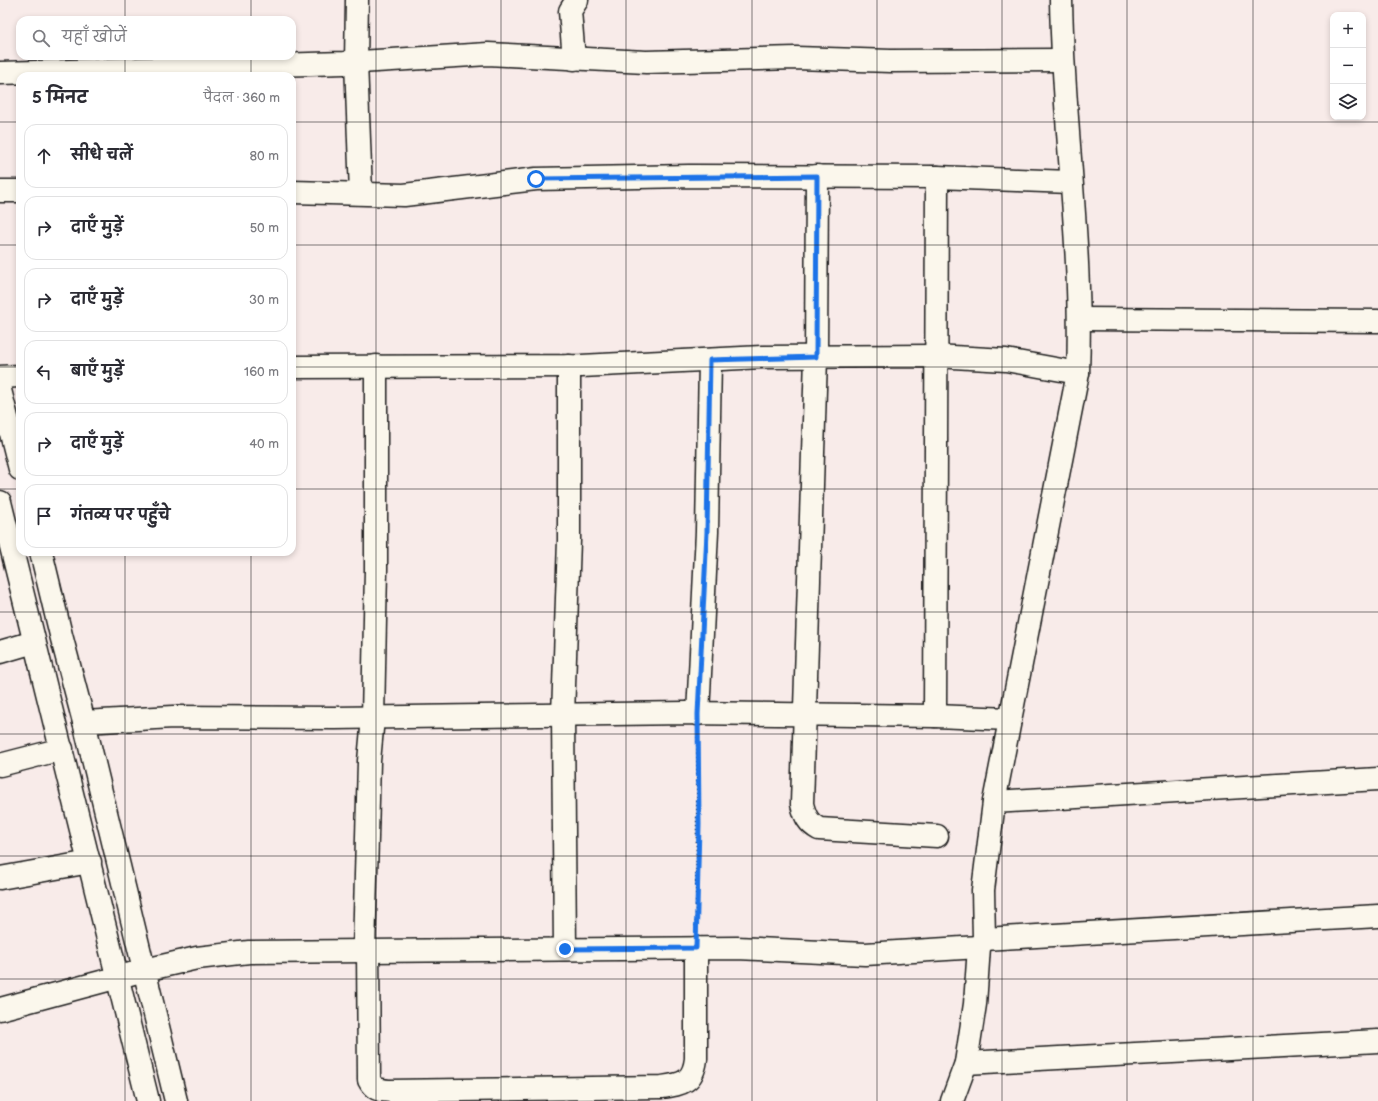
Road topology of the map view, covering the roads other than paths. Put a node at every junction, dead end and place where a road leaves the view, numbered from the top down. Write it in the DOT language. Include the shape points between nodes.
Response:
graph roads {
  1 [pos="357,0"];
  2 [pos="577,0"];
  3 [pos="1061,0"];
  4 [pos="574,58"];
  5 [pos="1062,60"];
  6 [pos="356,62"];
  7 [pos="32,72"];
  8 [pos="0,73"];
  9 [pos="16,73"];
  10 [pos="817,176"];
  11 [pos="937,177"];
  12 [pos="1070,182"];
  13 [pos="0,191"];
  14 [pos="16,191"];
  15 [pos="296,192"];
  16 [pos="361,193"];
  17 [pos="1080,320"];
  18 [pos="1378,322"];
  19 [pos="935,356"];
  20 [pos="816,357"];
  21 [pos="710,360"];
  22 [pos="376,366"];
  23 [pos="569,366"];
  24 [pos="296,367"];
  25 [pos="1078,374"];
  26 [pos="16,376"];
  27 [pos="0,377"];
  28 [pos="0,390"];
  29 [pos="16,454"];
  30 [pos="0,502"];
  31 [pos="5,544"];
  32 [pos="42,556"];
  33 [pos="34,642"];
  34 [pos="0,652"];
  35 [pos="698,714"];
  36 [pos="563,715"];
  37 [pos="805,715"];
  38 [pos="935,716"];
  39 [pos="373,718"];
  40 [pos="1010,719"];
  41 [pos="84,722"];
  42 [pos="62,749"];
  43 [pos="0,765"];
  44 [pos="1378,779"];
  45 [pos="994,802"];
  46 [pos="937,836"];
  47 [pos="90,862"];
  48 [pos="0,878"];
  49 [pos="1378,916"];
  50 [pos="981,943"];
  51 [pos="696,948"];
  52 [pos="565,949"];
  53 [pos="366,951"];
  54 [pos="145,970"];
  55 [pos="118,976"];
  56 [pos="0,1009"];
  57 [pos="1378,1041"];
  58 [pos="966,1063"];
  59 [pos="148,1101"];
  60 [pos="176,1101"];
  61 [pos="952,1101"];
  1 -- 6 [label="street"];
  2 -- 4 [label="street" via="570,11"];
  3 -- 5 [label="street"];
  4 -- 5 [label="street" via="646,62 796,58 891,61"];
  4 -- 6 [label="street" via="488,54"];
  5 -- 12 [label="street"];
  6 -- 7 [label="street"];
  6 -- 16 [label="street"];
  8 -- 9 [label="street"];
  10 -- 11 [label="street"];
  10 -- 16 [label="street" via="536,179 404,195"];
  10 -- 20 [label="street"];
  11 -- 12 [label="street"];
  11 -- 19 [label="street"];
  12 -- 17 [label="street"];
  13 -- 14 [label="street"];
  15 -- 16 [label="street"];
  17 -- 18 [label="street"];
  17 -- 25 [label="street"];
  19 -- 20 [label="street"];
  19 -- 25 [label="street" via="1006,360"];
  19 -- 38 [label="street"];
  20 -- 21 [label="street"];
  20 -- 37 [label="street"];
  21 -- 23 [label="street"];
  21 -- 35 [label="street" via="707,532"];
  22 -- 23 [label="street"];
  22 -- 24 [label="street"];
  22 -- 39 [label="street"];
  23 -- 36 [label="street" via="569,540"];
  25 -- 40 [label="street"];
  26 -- 27 [label="street"];
  28 -- 29 [label="street"];
  30 -- 31 [label="street"];
  31 -- 33 [label="street"];
  32 -- 41 [label="street"];
  33 -- 34 [label="street"];
  33 -- 42 [label="street"];
  35 -- 36 [label="street"];
  35 -- 37 [label="street"];
  36 -- 39 [label="street"];
  36 -- 52 [label="street"];
  37 -- 38 [label="street"];
  37 -- 46 [label="street" via="802,804 810,824 819,829 832,831"];
  38 -- 40 [label="street"];
  39 -- 41 [label="street" via="173,717"];
  39 -- 53 [label="street" via="369,761"];
  40 -- 45 [label="street"];
  41 -- 54 [label="street"];
  42 -- 43 [label="street"];
  42 -- 47 [label="street"];
  44 -- 45 [label="street"];
  45 -- 50 [label="street" via="983,890"];
  47 -- 48 [label="street"];
  47 -- 55 [label="street"];
  49 -- 50 [label="street"];
  50 -- 51 [label="street" via="865,954"];
  50 -- 58 [label="street"];
  51 -- 52 [label="street"];
  51 -- 53 [label="street" via="696,1059 695,1070 684,1082 662,1087 390,1091 372,1087 369,1080"];
  52 -- 53 [label="street"];
  53 -- 54 [label="street" via="249,952 197,958"];
  54 -- 55 [label="street"];
  54 -- 60 [label="street"];
  55 -- 56 [label="street"];
  55 -- 59 [label="street"];
  57 -- 58 [label="street"];
  58 -- 61 [label="street"];
}
